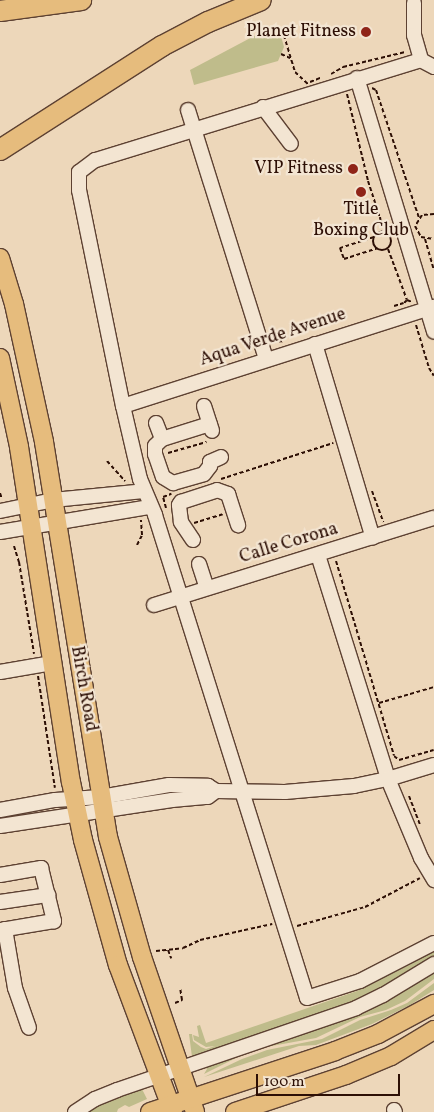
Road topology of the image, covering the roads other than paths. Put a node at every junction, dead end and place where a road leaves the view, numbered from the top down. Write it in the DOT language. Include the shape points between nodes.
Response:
graph roads {
  1 [pos="81,0"];
  2 [pos="261,0"];
  3 [pos="414,3"];
  4 [pos="0,11"];
  5 [pos="421,60"];
  6 [pos="434,67"];
  7 [pos="362,82"];
  8 [pos="263,107"];
  9 [pos="188,110"];
  10 [pos="194,129"];
  11 [pos="291,144"];
  12 [pos="0,150"];
  13 [pos="0,258"];
  14 [pos="430,308"];
  15 [pos="434,332"];
  16 [pos="315,344"];
  17 [pos="0,358"];
  18 [pos="266,360"];
  19 [pos="123,406"];
  20 [pos="204,406"];
  21 [pos="156,423"];
  22 [pos="162,439"];
  23 [pos="221,458"];
  24 [pos="144,491"];
  25 [pos="53,500"];
  26 [pos="1,505"];
  27 [pos="28,505"];
  28 [pos="150,507"];
  29 [pos="434,518"];
  30 [pos="56,523"];
  31 [pos="238,525"];
  32 [pos="32,527"];
  33 [pos="0,532"];
  34 [pos="373,538"];
  35 [pos="193,540"];
  36 [pos="318,555"];
  37 [pos="199,564"];
  38 [pos="207,588"];
  39 [pos="180,596"];
  40 [pos="154,605"];
  41 [pos="52,663"];
  42 [pos="0,672"];
  43 [pos="434,765"];
  44 [pos="388,779"];
  45 [pos="242,793"];
  46 [pos="102,804"];
  47 [pos="76,807"];
  48 [pos="0,810"];
  49 [pos="0,826"];
  50 [pos="0,875"];
  51 [pos="432,877"];
  52 [pos="48,895"];
  53 [pos="0,902"];
  54 [pos="3,929"];
  55 [pos="434,943"];
  56 [pos="434,964"];
  57 [pos="434,1004"];
  58 [pos="29,1028"];
  59 [pos="434,1030"];
  60 [pos="180,1067"];
  61 [pos="159,1075"];
  62 [pos="193,1106"];
  63 [pos="172,1109"];
  64 [pos="75,1112"];
  65 [pos="150,1112"];
  66 [pos="235,1112"];
  1 -- 4 [label="highway"];
  2 -- 12 [label="highway" via="162,46"];
  3 -- 5 [label="street" via="414,35"];
  5 -- 6 [label="street"];
  5 -- 7 [label="street"];
  7 -- 8 [label="street"];
  7 -- 14 [label="street"];
  8 -- 10 [label="street"];
  8 -- 11 [label="street"];
  9 -- 10 [label="street"];
  10 -- 18 [label="street"];
  10 -- 19 [label="street" via="95,160 80,172 79,190"];
  13 -- 25 [label="main road, Birch Road" via="14,304"];
  14 -- 15 [label="street"];
  14 -- 16 [label="street, Aqua Verde Avenue"];
  16 -- 18 [label="street, Aqua Verde Avenue"];
  16 -- 34 [label="street"];
  17 -- 27 [label="main road, Birch Road"];
  18 -- 19 [label="street, Aqua Verde Avenue"];
  19 -- 24 [label="street"];
  20 -- 22 [label="street" via="210,432"];
  21 -- 22 [label="street"];
  22 -- 23 [label="street" via="155,446 155,454 163,478 173,484 204,474 210,462"];
  24 -- 25 [label="street"];
  24 -- 28 [label="street"];
  25 -- 27 [label="street"];
  25 -- 30 [label="main road, Birch Road"];
  26 -- 27 [label="street"];
  27 -- 32 [label="main road, Birch Road"];
  28 -- 30 [label="street"];
  28 -- 39 [label="street"];
  29 -- 34 [label="street, Calle Corona"];
  30 -- 32 [label="street"];
  30 -- 46 [label="main road, Birch Road"];
  31 -- 35 [label="street" via="228,494 217,490 180,502 178,512 182,525"];
  32 -- 33 [label="street"];
  32 -- 41 [label="main road, Birch Road"];
  34 -- 36 [label="street, Calle Corona"];
  36 -- 38 [label="street, Calle Corona"];
  36 -- 44 [label="street"];
  37 -- 38 [label="street"];
  38 -- 39 [label="street, Calle Corona"];
  39 -- 40 [label="street, Calle Corona"];
  39 -- 45 [label="street"];
  41 -- 42 [label="street"];
  41 -- 47 [label="main road, Birch Road"];
  43 -- 44 [label="street"];
  44 -- 45 [label="street" via="354,786"];
  44 -- 51 [label="street"];
  45 -- 46 [label="street" via="216,791 208,797"];
  45 -- 55 [label="street" via="307,998 360,981"];
  46 -- 47 [label="street"];
  46 -- 60 [label="main road, Birch Road" via="118,880"];
  47 -- 48 [label="street"];
  47 -- 49 [label="street"];
  47 -- 61 [label="main road, Birch Road" via="94,887 118,965"];
  50 -- 52 [label="street" via="41,868"];
  52 -- 53 [label="street"];
  52 -- 54 [label="street" via="54,921"];
  54 -- 58 [label="street" via="15,988"];
  56 -- 60 [label="street" via="356,1008"];
  57 -- 62 [label="main road" via="361,1041"];
  59 -- 66 [label="main road" via="391,1056 346,1075"];
  60 -- 61 [label="street"];
  60 -- 62 [label="main road, Birch Road"];
  61 -- 63 [label="main road, Birch Road"];
  61 -- 64 [label="street" via="95,1099"];
  62 -- 63 [label="main road"];
  63 -- 65 [label="main road"];
}
